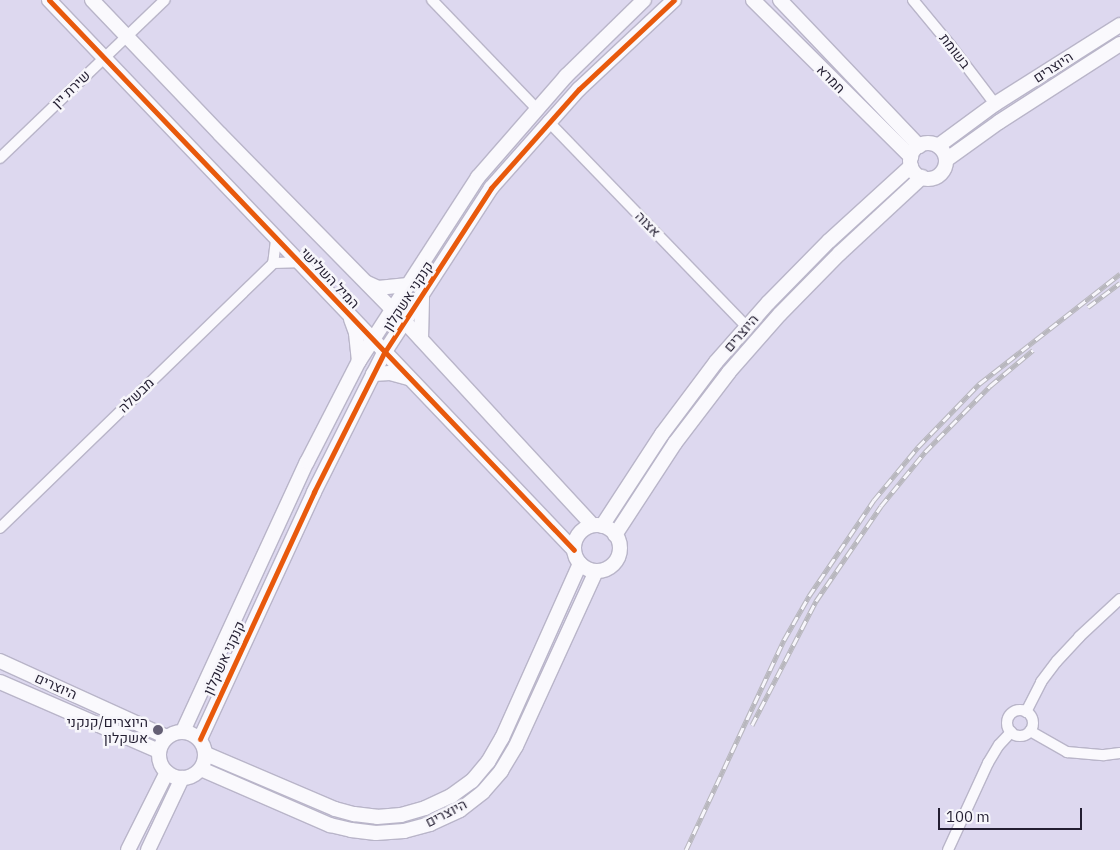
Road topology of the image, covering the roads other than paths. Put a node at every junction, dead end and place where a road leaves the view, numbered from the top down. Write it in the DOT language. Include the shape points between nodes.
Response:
graph roads {
  1 [pos="49,0"];
  2 [pos="92,0"];
  3 [pos="165,0"];
  4 [pos="432,0"];
  5 [pos="644,0"];
  6 [pos="674,0"];
  7 [pos="753,0"];
  8 [pos="780,0"];
  9 [pos="913,0"];
  10 [pos="1120,25"];
  11 [pos="126,36"];
  12 [pos="1120,44"];
  13 [pos="104,58"];
  14 [pos="996,104"];
  15 [pos="537,109"];
  16 [pos="548,121"];
  17 [pos="938,146"];
  18 [pos="914,156"];
  19 [pos="0,158"];
  20 [pos="946,160"];
  21 [pos="922,178"];
  22 [pos="276,240"];
  23 [pos="297,262"];
  24 [pos="273,263"];
  25 [pos="366,283"];
  26 [pos="408,285"];
  27 [pos="422,295"];
  28 [pos="392,309"];
  29 [pos="348,314"];
  30 [pos="406,322"];
  31 [pos="747,327"];
  32 [pos="373,338"];
  33 [pos="421,339"];
  34 [pos="384,353"];
  35 [pos="359,361"];
  36 [pos="373,374"];
  37 [pos="410,378"];
  38 [pos="1,525"];
  39 [pos="597,525"];
  40 [pos="615,535"];
  41 [pos="574,550"];
  42 [pos="580,564"];
  43 [pos="596,571"];
  44 [pos="1120,599"];
  45 [pos="0,661"];
  46 [pos="0,682"];
  47 [pos="1026,712"];
  48 [pos="183,731"];
  49 [pos="1030,731"];
  50 [pos="1011,732"];
  51 [pos="167,737"];
  52 [pos="200,739"];
  53 [pos="159,751"];
  54 [pos="1120,753"];
  55 [pos="206,754"];
  56 [pos="201,769"];
  57 [pos="167,772"];
  58 [pos="182,778"];
  59 [pos="128,850"];
  60 [pos="148,850"];
  61 [pos="948,850"];
  1 -- 13 [label="street, המיל השלישי"];
  2 -- 11 [label="street, המיל השלישי"];
  3 -- 11 [label="street, שירת יין"];
  4 -- 15 [label="street"];
  5 -- 15 [label="street, קנקני אשקלון"];
  6 -- 16 [label="street, קנקני אשקלון"];
  7 -- 18 [label="street, חמרא"];
  8 -- 18 [label="street, חמרא"];
  9 -- 14 [label="street, בשומת"];
  10 -- 14 [label="street, היוצרים"];
  11 -- 13 [label="street, שירת יין"];
  11 -- 25 [label="street, המיל השלישי"];
  12 -- 20 [label="street, היוצרים"];
  13 -- 19 [label="street, שירת יין"];
  13 -- 22 [label="street, המיל השלישי"];
  14 -- 17 [label="street, היוצרים"];
  15 -- 26 [label="street, קנקני אשקלון" via="478,178"];
  16 -- 27 [label="street, קנקני אשקלון" via="492,188"];
  16 -- 31 [label="street, אצוה"];
  17 -- 18 [label="street" via="929,143"];
  17 -- 20 [label="street"];
  18 -- 21 [label="street" via="915,173"];
  18 -- 31 [label="street, היוצרים"];
  20 -- 21 [label="street" via="940,174 934,178"];
  21 -- 40 [label="street, היוצרים" via="780,314 729,372 675,443"];
  22 -- 23 [label="street, המיל השלישי"];
  22 -- 24 [label="street"];
  23 -- 24 [label="street"];
  23 -- 29 [label="street, המיל השלישי"];
  24 -- 38 [label="street, מבשלה"];
  25 -- 26 [label="street" via="378,288"];
  25 -- 28 [label="street, המיל השלישי"];
  26 -- 28 [label="street, קנקני אשקלון"];
  27 -- 30 [label="street, קנקני אשקלון"];
  27 -- 33 [label="street"];
  28 -- 30 [label="street, המיל השלישי"];
  28 -- 32 [label="street, קנקני אשקלון"];
  29 -- 32 [label="street, המיל השלישי"];
  29 -- 35 [label="street" via="356,333"];
  30 -- 33 [label="street, המיל השלישי"];
  30 -- 34 [label="street, קנקני אשקלון"];
  31 -- 39 [label="street, היוצרים" via="716,362"];
  32 -- 34 [label="street, המיל השלישי"];
  32 -- 35 [label="street, קנקני אשקלון"];
  33 -- 39 [label="street, המיל השלישי"];
  34 -- 36 [label="street, קנקני אשקלון"];
  34 -- 37 [label="street, המיל השלישי"];
  35 -- 48 [label="street, קנקני אשקלון" via="307,462"];
  36 -- 37 [label="street" via="390,372"];
  36 -- 52 [label="street, קנקני אשקלון" via="314,492"];
  37 -- 41 [label="street, המיל השלישי"];
  39 -- 40 [label="street"];
  39 -- 41 [label="street" via="584,528 576,536"];
  40 -- 43 [label="street" via="620,547 618,556 608,568"];
  41 -- 42 [label="street"];
  42 -- 43 [label="street"];
  42 -- 55 [label="street, היוצרים" via="502,738 488,762 451,796 401,815 377,817 354,814"];
  43 -- 56 [label="street, היוצרים" via="516,746 483,792 460,810 430,824 404,831 376,833 351,830 330,825"];
  44 -- 47 [label="street" via="1057,661 1041,682"];
  45 -- 51 [label="street, היוצרים"];
  46 -- 53 [label="street, היוצרים"];
  47 -- 49 [label="street" via="1032,719"];
  47 -- 50 [label="street" via="1021,710 1012,714 1008,722"];
  48 -- 51 [label="street"];
  48 -- 52 [label="street"];
  49 -- 50 [label="street" via="1020,736"];
  49 -- 54 [label="street" via="1067,752"];
  50 -- 61 [label="street" via="988,763"];
  51 -- 53 [label="street"];
  52 -- 55 [label="street"];
  53 -- 57 [label="street" via="159,759"];
  55 -- 56 [label="street"];
  56 -- 58 [label="street"];
  57 -- 58 [label="street"];
  57 -- 59 [label="street"];
  58 -- 60 [label="street"];
}
